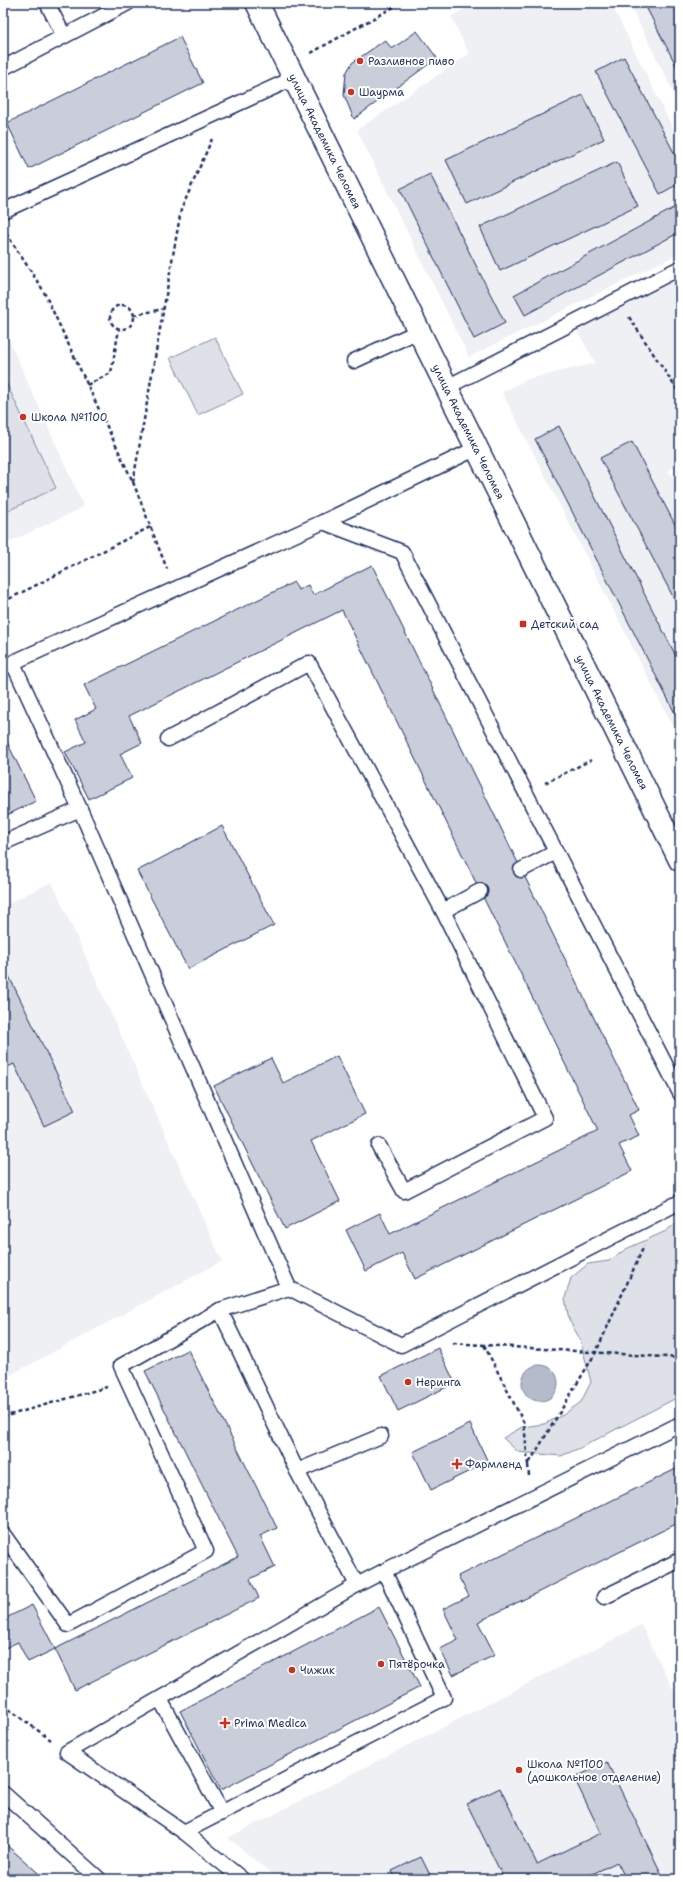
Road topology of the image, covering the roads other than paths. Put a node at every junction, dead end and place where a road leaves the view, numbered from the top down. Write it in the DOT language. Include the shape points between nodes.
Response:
graph roads {
  1 [pos="47,3"];
  2 [pos="128,3"];
  3 [pos="257,3"];
  4 [pos="64,36"];
  5 [pos="3,68"];
  6 [pos="294,78"];
  7 [pos="3,211"];
  8 [pos="680,268"];
  9 [pos="419,331"];
  10 [pos="354,361"];
  11 [pos="447,387"];
  12 [pos="477,448"];
  13 [pos="323,522"];
  14 [pos="8,665"];
  15 [pos="168,739"];
  16 [pos="80,809"];
  17 [pos="3,843"];
  18 [pos="556,852"];
  19 [pos="680,860"];
  20 [pos="521,870"];
  21 [pos="480,891"];
  22 [pos="443,911"];
  23 [pos="680,1093"];
  24 [pos="379,1146"];
  25 [pos="680,1202"];
  26 [pos="289,1288"];
  27 [pos="220,1310"];
  28 [pos="680,1424"];
  29 [pos="381,1436"];
  30 [pos="297,1470"];
  31 [pos="3,1534"];
  32 [pos="680,1560"];
  33 [pos="384,1571"];
  34 [pos="357,1585"];
  35 [pos="604,1597"];
  36 [pos="160,1699"];
  37 [pos="3,1793"];
  38 [pos="222,1813"];
  39 [pos="184,1832"];
  40 [pos="99,1879"];
  41 [pos="242,1879"];
  1 -- 4 [label="lane"];
  2 -- 4 [label="lane"];
  3 -- 6 [label="street, улица Академика Челомея"];
  4 -- 5 [label="lane"];
  6 -- 7 [label="lane"];
  6 -- 9 [label="street, улица Академика Челомея"];
  8 -- 11 [label="lane"];
  9 -- 10 [label="lane"];
  9 -- 11 [label="street, улица Академика Челомея"];
  11 -- 12 [label="street, улица Академика Челомея"];
  12 -- 13 [label="lane"];
  12 -- 19 [label="street, улица Академика Челомея"];
  13 -- 14 [label="lane"];
  13 -- 18 [label="lane" via="402,552"];
  14 -- 16 [label="lane"];
  15 -- 22 [label="lane" via="309,664"];
  16 -- 17 [label="lane"];
  16 -- 26 [label="lane"];
  18 -- 20 [label="lane"];
  18 -- 23 [label="lane"];
  21 -- 22 [label="lane"];
  22 -- 24 [label="lane" via="545,1118 404,1191"];
  25 -- 26 [label="lane" via="401,1345"];
  26 -- 27 [label="lane"];
  27 -- 30 [label="lane"];
  27 -- 31 [label="lane" via="121,1366 206,1551 68,1625"];
  28 -- 33 [label="lane"];
  29 -- 30 [label="lane"];
  30 -- 34 [label="lane"];
  32 -- 35 [label="lane"];
  33 -- 34 [label="lane"];
  33 -- 38 [label="lane" via="444,1698"];
  34 -- 36 [label="lane"];
  36 -- 38 [label="lane"];
  36 -- 39 [label="lane" via="67,1752"];
  37 -- 40 [label="lane"];
  38 -- 39 [label="lane"];
  39 -- 41 [label="lane"];
}
